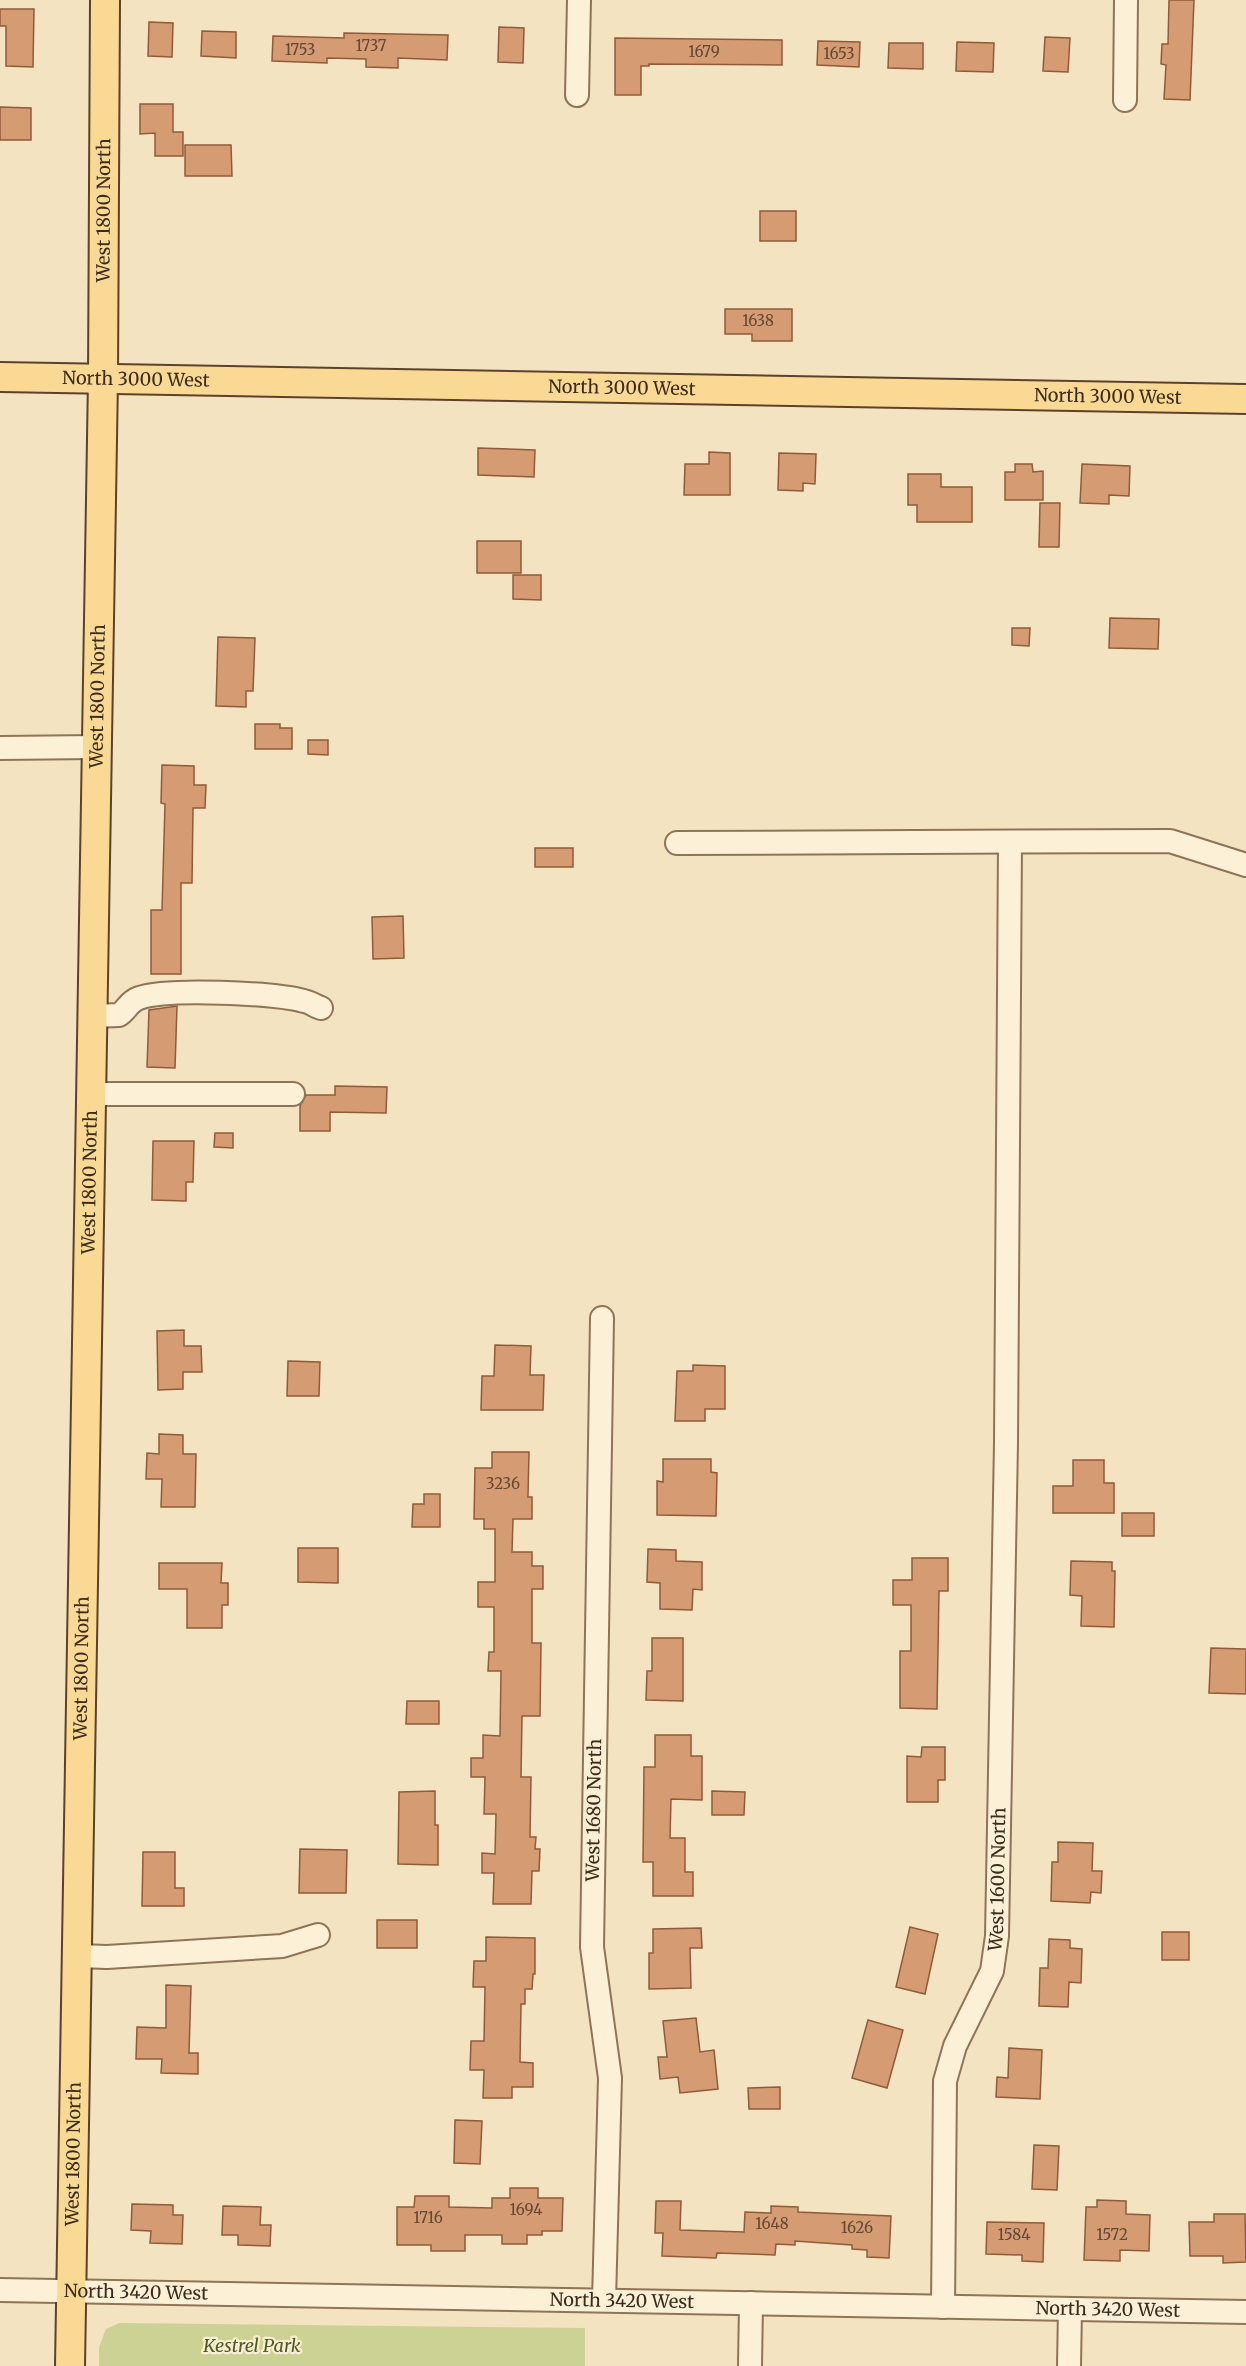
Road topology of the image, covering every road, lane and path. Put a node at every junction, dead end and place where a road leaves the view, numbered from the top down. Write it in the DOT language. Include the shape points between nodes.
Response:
graph roads {
  1 [pos="105,0"];
  2 [pos="579,0"];
  3 [pos="1126,0"];
  4 [pos="577,95"];
  5 [pos="1125,100"];
  6 [pos="0,377"];
  7 [pos="103,379"];
  8 [pos="1246,399"];
  9 [pos="0,747"];
  10 [pos="97,747"];
  11 [pos="1010,842"];
  12 [pos="677,843"];
  13 [pos="1246,865"];
  14 [pos="321,1008"];
  15 [pos="93,1016"];
  16 [pos="91,1094"];
  17 [pos="293,1094"];
  18 [pos="602,1318"];
  19 [pos="318,1935"];
  20 [pos="78,1956"];
  21 [pos="0,2290"];
  22 [pos="72,2291"];
  23 [pos="604,2300"];
  24 [pos="751,2303"];
  25 [pos="942,2307"];
  26 [pos="1070,2309"];
  27 [pos="1246,2312"];
  28 [pos="70,2366"];
  29 [pos="750,2366"];
  30 [pos="1069,2366"];
  1 -- 7 [label="main road, West 1800 North"];
  2 -- 4 [label="street"];
  3 -- 5 [label="street"];
  6 -- 7 [label="main road, North 3000 West"];
  7 -- 8 [label="main road, North 3000 West"];
  7 -- 10 [label="main road, West 1800 North"];
  9 -- 10 [label="street"];
  10 -- 15 [label="main road, West 1800 North"];
  11 -- 12 [label="street"];
  11 -- 13 [label="street" via="1170,841"];
  11 -- 25 [label="street, West 1600 North" via="1006,1443 997,1936 992,1971 955,2046 945,2081"];
  14 -- 15 [label="street" via="288,998 175,993 136,999 118,1015"];
  15 -- 16 [label="main road, West 1800 North"];
  16 -- 17 [label="street"];
  16 -- 20 [label="main road, West 1800 North"];
  18 -- 23 [label="street, West 1680 North" via="592,1947 610,2078"];
  19 -- 20 [label="street" via="282,1946"];
  20 -- 22 [label="main road, West 1800 North"];
  21 -- 22 [label="street, North 3420 West"];
  22 -- 23 [label="street, North 3420 West"];
  22 -- 28 [label="main road, West 1800 North"];
  23 -- 24 [label="street, North 3420 West"];
  24 -- 25 [label="street, North 3420 West"];
  24 -- 29 [label="street"];
  25 -- 26 [label="street, North 3420 West"];
  26 -- 27 [label="street, North 3420 West"];
  26 -- 30 [label="street"];
}
